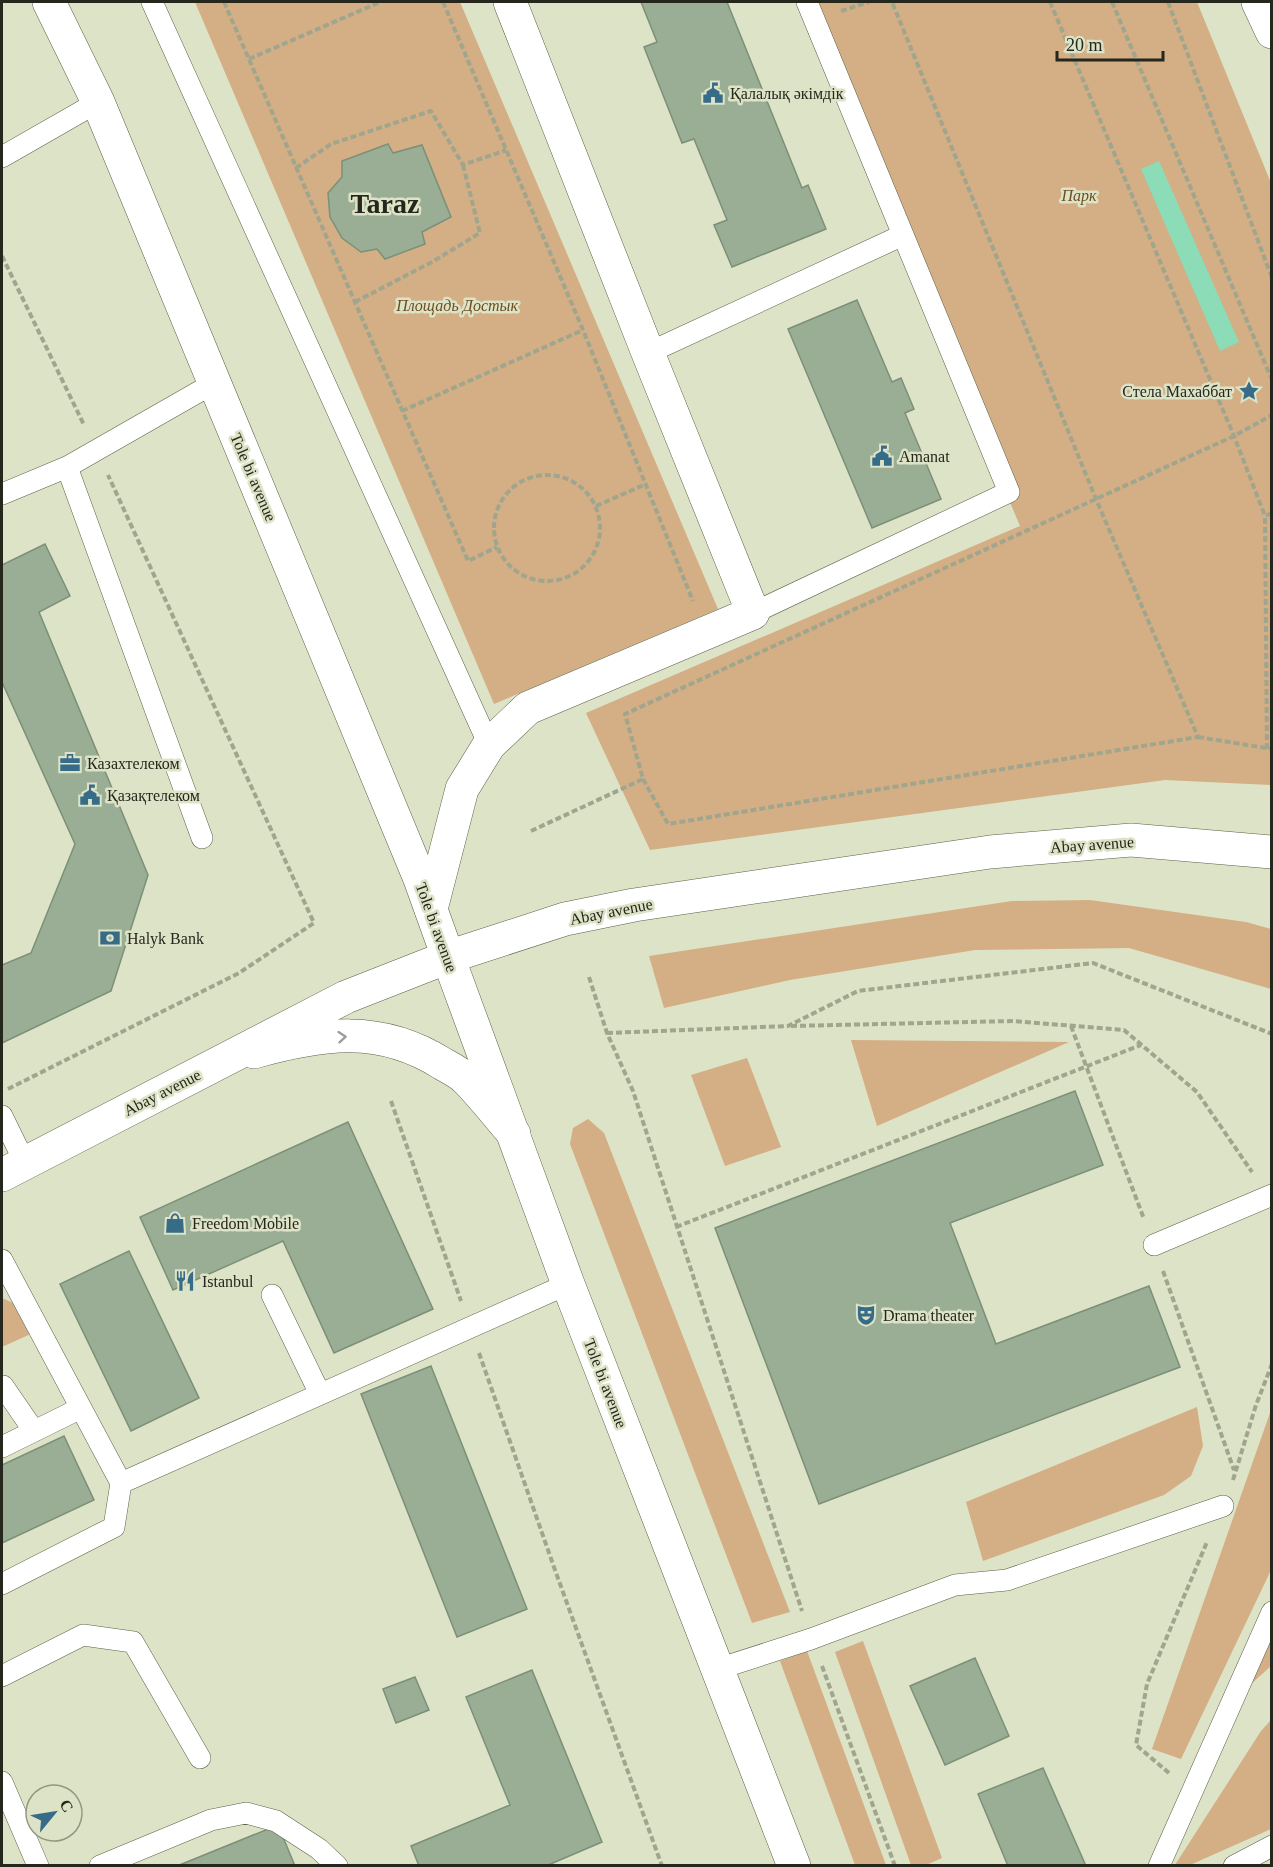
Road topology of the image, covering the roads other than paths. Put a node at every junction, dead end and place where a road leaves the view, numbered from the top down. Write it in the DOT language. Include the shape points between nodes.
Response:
graph roads {
  1 [pos="49,2"];
  2 [pos="152,2"];
  3 [pos="510,2"];
  4 [pos="807,2"];
  5 [pos="1258,2"];
  6 [pos="1272,32"];
  7 [pos="98,102"];
  8 [pos="2,157"];
  9 [pos="903,235"];
  10 [pos="648,353"];
  11 [pos="214,383"];
  12 [pos="67,467"];
  13 [pos="2,494"];
  14 [pos="753,613"];
  15 [pos="489,745"];
  16 [pos="202,838"];
  17 [pos="1272,852"];
  18 [pos="431,909"];
  19 [pos="448,957"];
  20 [pos="223,1061"];
  21 [pos="2,1116"];
  22 [pos="514,1134"];
  23 [pos="13,1169"];
  24 [pos="1272,1195"];
  25 [pos="1154,1245"];
  26 [pos="2,1260"];
  27 [pos="568,1284"];
  28 [pos="272,1295"];
  29 [pos="2,1386"];
  30 [pos="320,1394"];
  31 [pos="81,1408"];
  32 [pos="34,1431"];
  33 [pos="2,1447"];
  34 [pos="121,1483"];
  35 [pos="1222,1506"];
  36 [pos="2,1584"];
  37 [pos="1272,1612"];
  38 [pos="718,1669"];
  39 [pos="2,1676"];
  40 [pos="200,1758"];
  41 [pos="2,1782"];
  42 [pos="1272,1846"];
  43 [pos="38,1866"];
  44 [pos="100,1866"];
  45 [pos="337,1866"];
  46 [pos="794,1866"];
  47 [pos="1159,1866"];
  48 [pos="1234,1866"];
  1 -- 7 [label="main road, Tole bi avenue"];
  2 -- 15 [label="lane"];
  3 -- 10 [label="main road"];
  4 -- 9 [label="lane"];
  5 -- 6 [label="main road"];
  7 -- 8 [label="lane"];
  7 -- 11 [label="main road, Tole bi avenue"];
  9 -- 10 [label="lane"];
  9 -- 14 [label="lane" via="1009,492"];
  10 -- 14 [label="main road"];
  11 -- 12 [label="lane"];
  11 -- 18 [label="main road, Tole bi avenue"];
  12 -- 13 [label="lane"];
  12 -- 16 [label="lane"];
  14 -- 15 [label="main road" via="528,708"];
  15 -- 18 [label="main road" via="462,789"];
  17 -- 19 [label="main road, Abay avenue" via="1131,840 990,852 634,905 566,919"];
  18 -- 19 [label="main road, Tole bi avenue"];
  19 -- 20 [label="main road, Abay avenue" via="346,997"];
  19 -- 22 [label="main road, Tole bi avenue"];
  20 -- 22 [label="main road, one-way" via="295,1041 364,1035 396,1041 428,1054 465,1077"];
  20 -- 23 [label="main road, Abay avenue"];
  21 -- 23 [label="lane"];
  22 -- 27 [label="main road, Tole bi avenue"];
  24 -- 25 [label="lane"];
  26 -- 31 [label="lane"];
  27 -- 30 [label="lane"];
  27 -- 38 [label="main road, Tole bi avenue"];
  28 -- 30 [label="lane"];
  29 -- 32 [label="lane"];
  30 -- 34 [label="lane"];
  31 -- 32 [label="lane"];
  31 -- 34 [label="lane"];
  32 -- 33 [label="lane"];
  34 -- 36 [label="lane" via="114,1527"];
  35 -- 38 [label="lane" via="1008,1580 955,1585"];
  37 -- 47 [label="lane"];
  38 -- 46 [label="main road, Tole bi avenue"];
  39 -- 40 [label="lane" via="83,1635 133,1642"];
  41 -- 43 [label="lane"];
  42 -- 48 [label="lane"];
  44 -- 45 [label="lane" via="211,1820 246,1812 276,1821 320,1849"];
}
